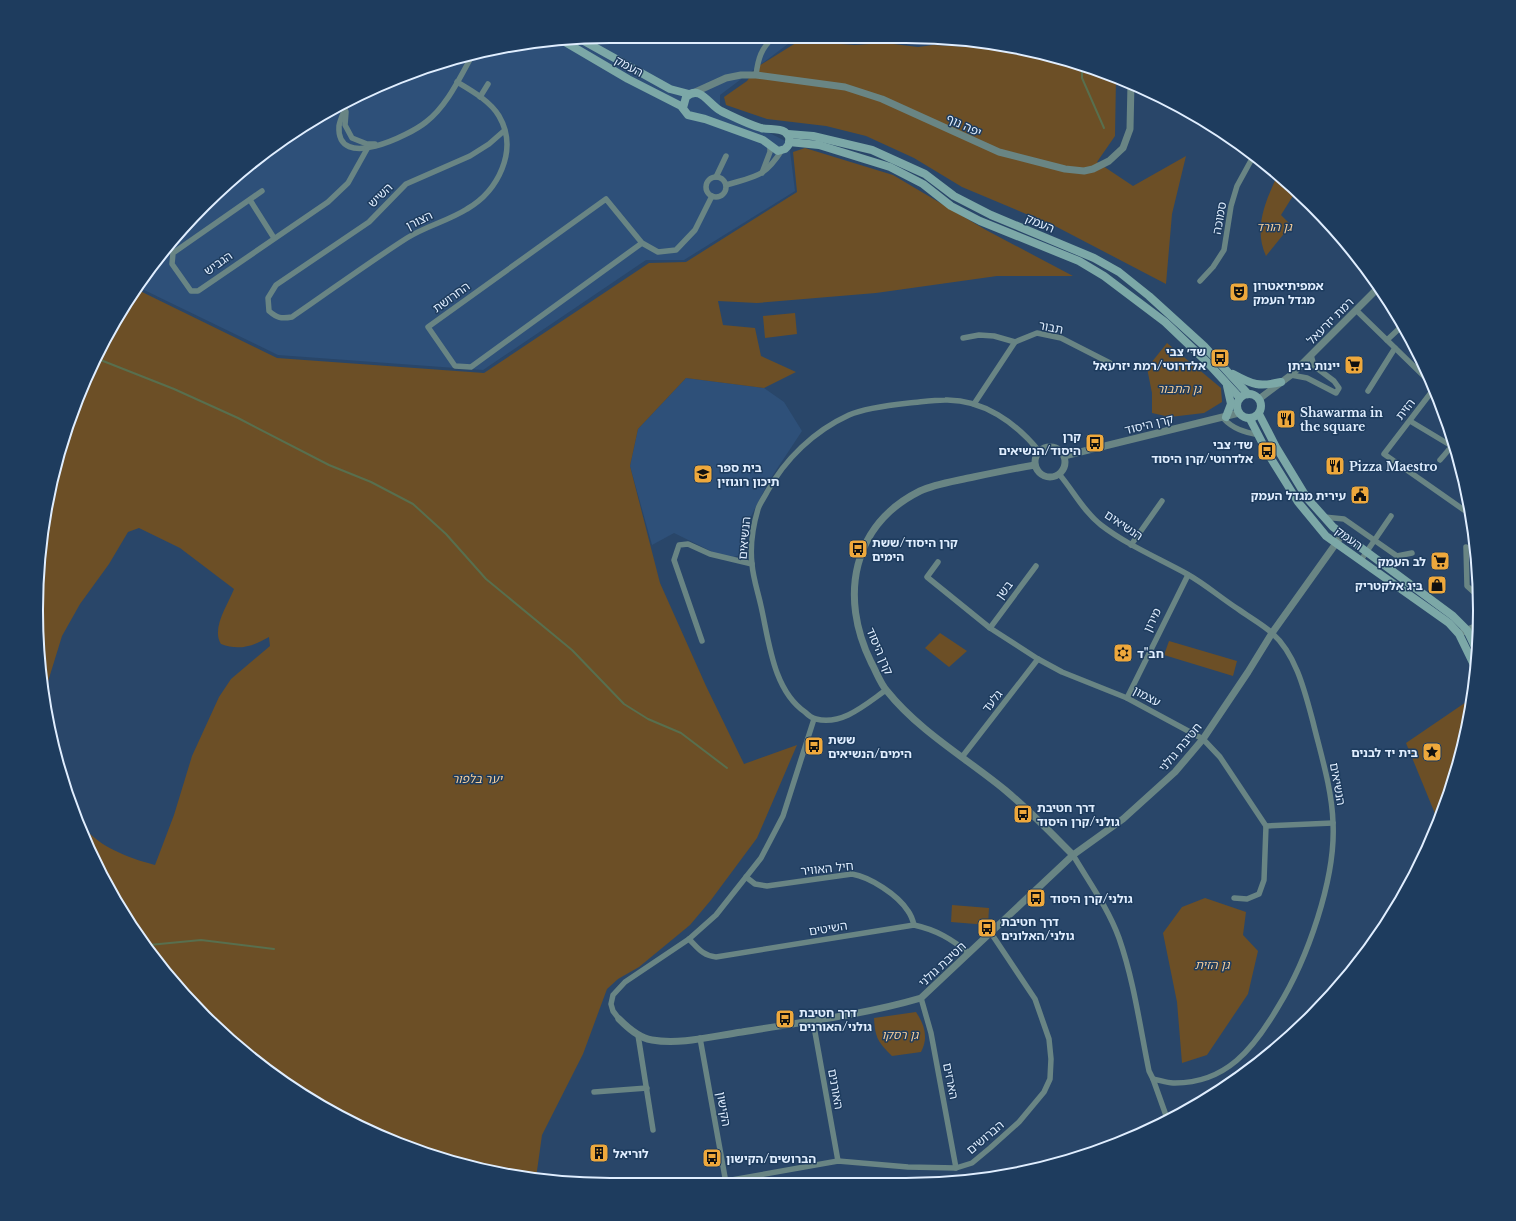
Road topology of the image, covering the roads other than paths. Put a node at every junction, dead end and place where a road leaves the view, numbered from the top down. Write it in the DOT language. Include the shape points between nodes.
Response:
graph roads {
  1 [pos="768,43"];
  2 [pos="569,44"];
  3 [pos="588,44"];
  4 [pos="469,61"];
  5 [pos="756,75"];
  6 [pos="726,78"];
  7 [pos="457,82"];
  8 [pos="488,84"];
  9 [pos="1131,90"];
  10 [pos="691,93"];
  11 [pos="480,97"];
  12 [pos="707,100"];
  13 [pos="683,108"];
  14 [pos="347,109"];
  15 [pos="345,110"];
  16 [pos="504,130"];
  17 [pos="789,138"];
  18 [pos="378,144"];
  19 [pos="770,145"];
  20 [pos="367,149"];
  21 [pos="782,150"];
  22 [pos="726,156"];
  23 [pos="1251,160"];
  24 [pos="761,175"];
  25 [pos="716,177"];
  26 [pos="726,185"];
  27 [pos="262,191"];
  28 [pos="712,196"];
  29 [pos="250,200"];
  30 [pos="274,238"];
  31 [pos="642,243"];
  32 [pos="1200,281"];
  33 [pos="276,285"];
  34 [pos="1375,291"];
  35 [pos="1356,310"];
  36 [pos="1398,329"];
  37 [pos="963,338"];
  38 [pos="1387,340"];
  39 [pos="1015,342"];
  40 [pos="1395,348"];
  41 [pos="1311,355"];
  42 [pos="1110,363"];
  43 [pos="1224,370"];
  44 [pos="1420,372"];
  45 [pos="1291,375"];
  46 [pos="1281,382"];
  47 [pos="1227,385"];
  48 [pos="1368,390"];
  49 [pos="1248,394"];
  50 [pos="1431,394"];
  51 [pos="1240,398"];
  52 [pos="1259,399"];
  53 [pos="974,404"];
  54 [pos="1239,413"];
  55 [pos="1259,414"];
  56 [pos="1225,417"];
  57 [pos="1250,418"];
  58 [pos="1410,421"];
  59 [pos="1259,435"];
  60 [pos="1448,443"];
  61 [pos="1039,451"];
  62 [pos="1450,451"];
  63 [pos="1064,456"];
  64 [pos="1440,460"];
  65 [pos="1035,464"];
  66 [pos="1059,474"];
  67 [pos="1162,501"];
  68 [pos="1464,510"];
  69 [pos="1391,516"];
  70 [pos="1323,517"];
  71 [pos="1342,535"];
  72 [pos="1374,541"];
  73 [pos="1336,544"];
  74 [pos="1131,545"];
  75 [pos="1466,547"];
  76 [pos="1366,552"];
  77 [pos="1412,552"];
  78 [pos="1361,560"];
  79 [pos="938,562"];
  80 [pos="752,564"];
  81 [pos="1036,566"];
  82 [pos="1188,575"];
  83 [pos="1472,591"];
  84 [pos="990,628"];
  85 [pos="1473,628"];
  86 [pos="1467,630"];
  87 [pos="1272,632"];
  88 [pos="1459,634"];
  89 [pos="702,641"];
  90 [pos="1472,641"];
  91 [pos="1038,658"];
  92 [pos="1471,658"];
  93 [pos="886,690"];
  94 [pos="1127,698"];
  95 [pos="814,719"];
  96 [pos="1203,739"];
  97 [pos="962,757"];
  98 [pos="1333,823"];
  99 [pos="1266,826"];
  100 [pos="1073,855"];
  101 [pos="746,877"];
  102 [pos="1234,898"];
  103 [pos="914,925"];
  104 [pos="991,933"];
  105 [pos="690,939"];
  106 [pos="969,953"];
  107 [pos="921,998"];
  108 [pos="619,1019"];
  109 [pos="813,1021"];
  110 [pos="638,1035"];
  111 [pos="700,1038"];
  112 [pos="1153,1079"];
  113 [pos="647,1088"];
  114 [pos="594,1092"];
  115 [pos="1166,1114"];
  116 [pos="653,1130"];
  117 [pos="838,1161"];
  118 [pos="956,1168"];
  119 [pos="725,1178"];
  120 [pos="751,1178"];
  1 -- 5 [label="street" via="759,55"];
  2 -- 13 [label="main road, העמק"];
  3 -- 10 [label="main road, העמק" via="670,89"];
  4 -- 7 [label="street"];
  5 -- 6 [label="street, יפה נוף"];
  5 -- 9 [label="street, יפה נוף" via="858,91 894,104 996,151 1074,171 1101,166 1123,148 1130,128"];
  6 -- 10 [label="street, יפה נוף"];
  6 -- 12 [label="street" via="713,88"];
  7 -- 11 [label="street, הצורן"];
  7 -- 18 [label="street" via="427,122 405,135"];
  8 -- 11 [label="street"];
  10 -- 12 [label="main road, העמק" via="700,94"];
  10 -- 13 [label="main road" via="684,100"];
  11 -- 16 [label="street, הצורן" via="499,116"];
  12 -- 17 [label="main road, העמק" via="733,117 758,127 782,130"];
  13 -- 19 [label="main road, העמק" via="692,117 705,119 763,140"];
  14 -- 18 [label="street" via="345,125 352,138 367,144"];
  15 -- 20 [label="street" via="339,125 343,142 349,147"];
  16 -- 33 [label="street, השיש" via="489,144 470,156 406,184 369,222"];
  16 -- 33 [label="street, הצורן" via="505,165 483,199 467,210 417,231 292,317 282,319 269,311 268,298"];
  17 -- 21 [label="main road" via="787,147"];
  17 -- 43 [label="main road, העמק" via="813,136 872,150 925,174 954,196 991,215 1094,258 1118,272 1149,296 1204,346"];
  17 -- 47 [label="main road, העמק" via="819,144 890,167 923,184 951,206 980,221 1079,262 1104,276 1165,322 1208,362"];
  18 -- 20 [label="street"];
  19 -- 21 [label="main road, העמק" via="775,150"];
  19 -- 24 [label="street" via="770,152"];
  20 -- 30 [label="street, הגביש" via="348,183 328,202"];
  21 -- 24 [label="street" via="768,170"];
  22 -- 25 [label="street"];
  23 -- 32 [label="street, סמוכה" via="1237,186 1224,250"];
  24 -- 26 [label="street"];
  25 -- 26 [label="street" via="724,180"];
  25 -- 28 [label="street" via="710,179 706,185"];
  26 -- 28 [label="street" via="721,196"];
  27 -- 29 [label="street, הגביש"];
  28 -- 31 [label="street, החרושת" via="695,230 676,250 658,252"];
  29 -- 30 [label="street"];
  29 -- 30 [label="street, הגביש" via="173,253 172,264 191,291 198,291"];
  31 -- 31 [label="street, החרושת" via="471,367 455,366 428,327 606,199"];
  34 -- 35 [label="street, רמת יזרעאל"];
  35 -- 38 [label="street"];
  35 -- 41 [label="street, רמת יזרעאל"];
  36 -- 38 [label="street"];
  37 -- 39 [label="street" via="994,336"];
  38 -- 40 [label="street"];
  39 -- 42 [label="street, תבור" via="1037,333 1043,334 1061,338"];
  39 -- 53 [label="street"];
  40 -- 44 [label="street"];
  40 -- 48 [label="street"];
  41 -- 45 [label="street, רמת יזרעאל"];
  41 -- 45 [label="street" via="1314,366 1339,388 1336,393 1307,378"];
  43 -- 46 [label="main road" via="1246,382 1263,386"];
  43 -- 49 [label="main road, העמק"];
  45 -- 46 [label="street, רמת יזרעאל"];
  46 -- 52 [label="street, רמת יזרעאל"];
  47 -- 51 [label="main road, העמק"];
  47 -- 56 [label="main road" via="1231,404"];
  49 -- 51 [label="main road"];
  49 -- 52 [label="main road"];
  50 -- 58 [label="street, הזית"];
  51 -- 54 [label="main road" via="1237,405"];
  52 -- 55 [label="main road" via="1262,406"];
  53 -- 61 [label="street, הנשיאים" via="998,414 1016,426"];
  53 -- 80 [label="street, הנשיאים" via="946,400 889,406 849,415 819,433 790,458 774,479 758,508 753,532"];
  54 -- 56 [label="street, קרן היסוד"];
  54 -- 57 [label="main road" via="1244,418"];
  55 -- 57 [label="main road"];
  55 -- 70 [label="main road, העמק" via="1307,498"];
  56 -- 59 [label="street" via="1230,425 1237,429"];
  56 -- 63 [label="street, קרן היסוד"];
  57 -- 59 [label="main road, העמק"];
  58 -- 60 [label="street"];
  58 -- 68 [label="street, הזית" via="1384,454"];
  59 -- 73 [label="main road, העמק" via="1298,502 1326,536"];
  61 -- 63 [label="street" via="1051,446 1059,449"];
  61 -- 65 [label="street"];
  62 -- 64 [label="street"];
  63 -- 66 [label="street" via="1065,464"];
  65 -- 66 [label="street" via="1044,476 1052,477"];
  65 -- 93 [label="street, קרן היסוד" via="921,491 883,518 867,540 854,580 855,608 868,656"];
  66 -- 74 [label="street, הנשיאים" via="1084,508 1100,524"];
  67 -- 74 [label="street"];
  69 -- 72 [label="street"];
  70 -- 71 [label="main road, העמק"];
  70 -- 72 [label="street" via="1344,519"];
  71 -- 73 [label="street, חטיבת גולני"];
  71 -- 76 [label="main road, העמק"];
  72 -- 76 [label="street"];
  72 -- 77 [label="street" via="1397,556"];
  73 -- 78 [label="main road, העמק"];
  73 -- 87 [label="street, חטיבת גולני"];
  74 -- 82 [label="street, הנשיאים"];
  75 -- 83 [label="street" via="1467,586"];
  76 -- 78 [label="street"];
  76 -- 86 [label="main road, העמק" via="1431,598"];
  78 -- 88 [label="main road, העמק" via="1449,623"];
  79 -- 84 [label="street, עצמון" via="927,578"];
  80 -- 89 [label="street" via="710,554 688,544 679,545 674,560"];
  80 -- 95 [label="street, הנשיאים" via="772,657 781,680 790,698"];
  81 -- 84 [label="street, בשן"];
  82 -- 87 [label="street, הנשיאים"];
  82 -- 94 [label="street, מירון"];
  84 -- 91 [label="street, עצמון"];
  85 -- 86 [label="street"];
  86 -- 88 [label="street"];
  86 -- 90 [label="main road, העמק"];
  87 -- 96 [label="street, חטיבת גולני"];
  87 -- 98 [label="street, הנשיאים" via="1285,647 1307,697 1327,778"];
  88 -- 92 [label="main road, העמק"];
  91 -- 94 [label="street, עצמון" via="1062,672"];
  91 -- 97 [label="street, גלעד"];
  93 -- 95 [label="street" via="853,713 827,720"];
  93 -- 97 [label="street, קרן היסוד" via="909,714"];
  94 -- 96 [label="street, עצמון"];
  95 -- 101 [label="street" via="783,816 761,858"];
  96 -- 99 [label="street, עצמון" via="1220,757"];
  96 -- 100 [label="street, חטיבת גולני" via="1175,772 1148,798"];
  97 -- 100 [label="street, קרן היסוד" via="1006,790"];
  98 -- 99 [label="street"];
  98 -- 112 [label="street, הנשיאים" via="1331,863 1320,908 1302,958 1284,998 1267,1026 1232,1066 1215,1074 1173,1083"];
  99 -- 102 [label="street" via="1264,880 1259,894 1247,899"];
  100 -- 104 [label="street, חטיבת גולני"];
  100 -- 112 [label="street" via="1101,901 1118,937 1132,982 1149,1071"];
  101 -- 103 [label="street, חיל האוויר" via="755,884 767,886 852,874 862,876 873,880 903,904 909,911"];
  101 -- 105 [label="street" via="716,915"];
  103 -- 105 [label="street, השיטים" via="716,956 708,956 700,951"];
  103 -- 106 [label="street, השיטים" via="947,936"];
  104 -- 106 [label="street, חטיבת גולני"];
  104 -- 118 [label="street, הברושים" via="1035,999 1044,1021 1049,1038 1050,1079 1037,1102 1019,1122 972,1162"];
  105 -- 108 [label="street" via="624,982 613,995 611,1004"];
  106 -- 107 [label="street, חטיבת גולני"];
  107 -- 109 [label="street, חטיבת גולני"];
  107 -- 118 [label="street, הארזים" via="931,1033"];
  108 -- 110 [label="street, חטיבת גולני"];
  109 -- 111 [label="street, חטיבת גולני"];
  109 -- 117 [label="street, האורנים"];
  110 -- 111 [label="street, חטיבת גולני" via="664,1042"];
  110 -- 113 [label="street"];
  111 -- 119 [label="street, הקישון"];
  112 -- 115 [label="street"];
  113 -- 114 [label="street"];
  113 -- 116 [label="street"];
  117 -- 118 [label="street, הברושים"];
  117 -- 120 [label="street, הברושים"];
}
